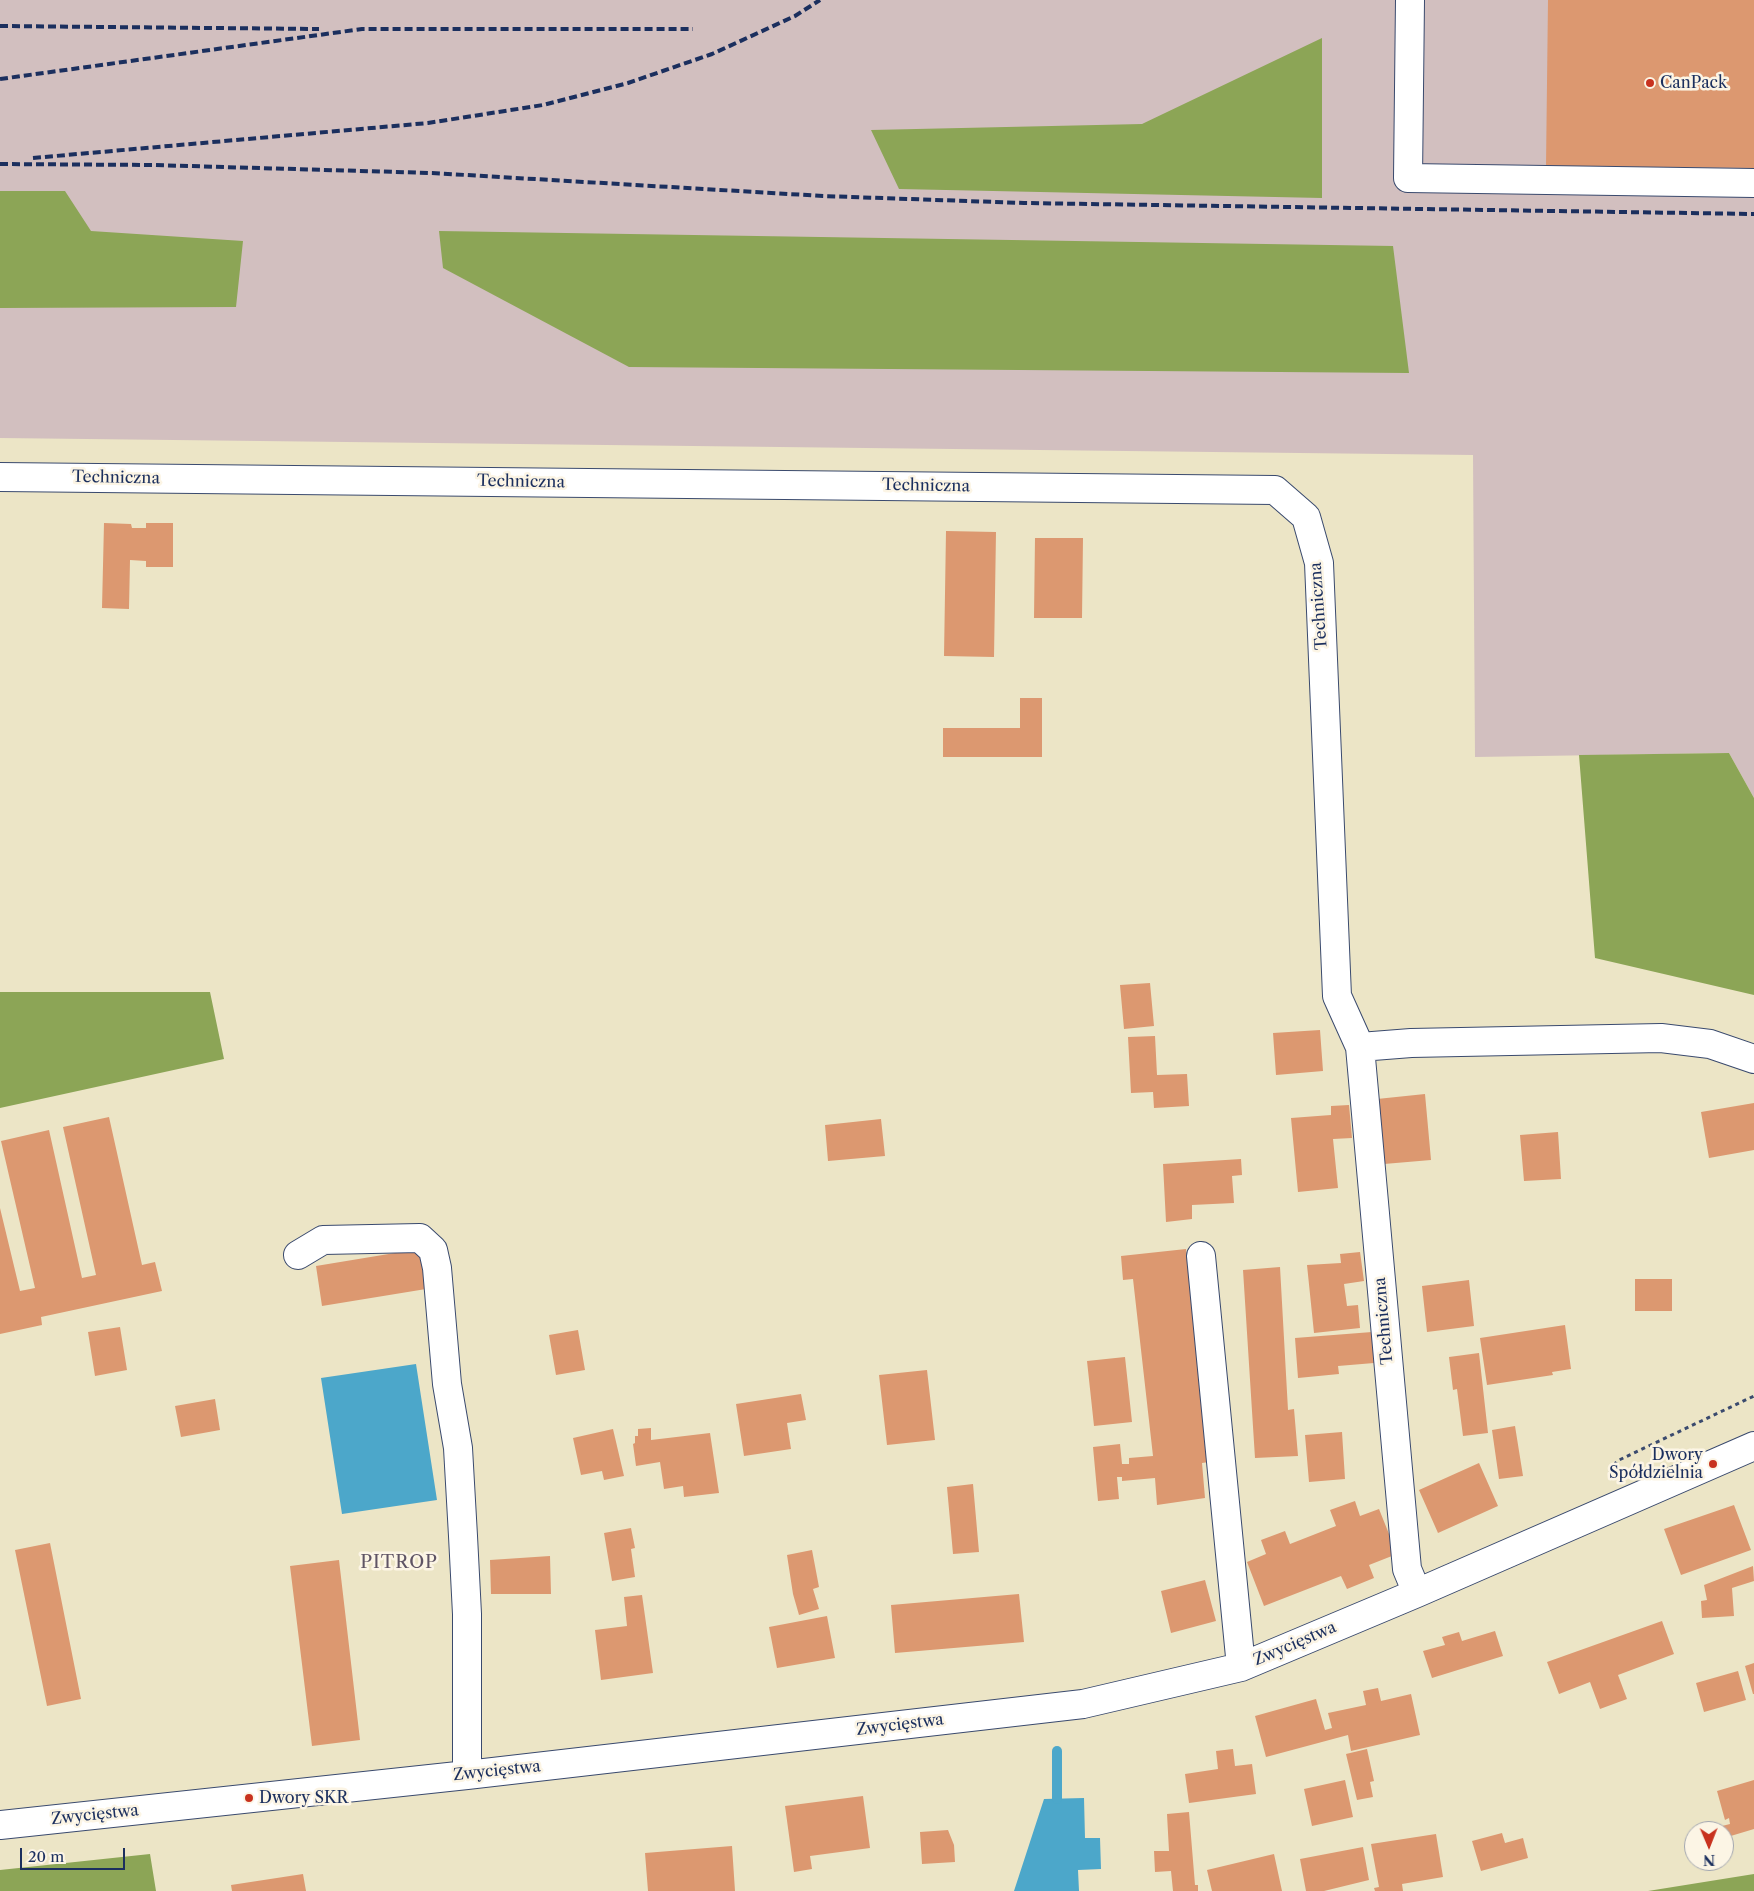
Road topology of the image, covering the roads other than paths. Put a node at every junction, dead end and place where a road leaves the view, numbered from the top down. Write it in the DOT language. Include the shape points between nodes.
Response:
graph roads {
  1 [pos="1410,0"];
  2 [pos="1754,183"];
  3 [pos="0,477"];
  4 [pos="1360,1047"];
  5 [pos="1754,1059"];
  6 [pos="298,1255"];
  7 [pos="1200,1256"];
  8 [pos="1754,1446"];
  9 [pos="1417,1593"];
  10 [pos="1241,1666"];
  11 [pos="467,1775"];
  12 [pos="0,1825"];
  1 -- 2 [label="street" via="1408,178"];
  3 -- 4 [label="street, Techniczna" via="1275,490 1306,516 1318,563 1337,996"];
  4 -- 5 [label="street" via="1661,1038 1710,1044"];
  4 -- 9 [label="street, Techniczna" via="1407,1569"];
  6 -- 11 [label="street" via="323,1240 420,1238 433,1250 438,1268 447,1384 458,1448 467,1614"];
  7 -- 10 [label="street"];
  8 -- 9 [label="street, Zwycięstwa"];
  9 -- 10 [label="street, Zwycięstwa"];
  10 -- 11 [label="street, Zwycięstwa" via="1083,1704"];
  11 -- 12 [label="street, Zwycięstwa"];
}
